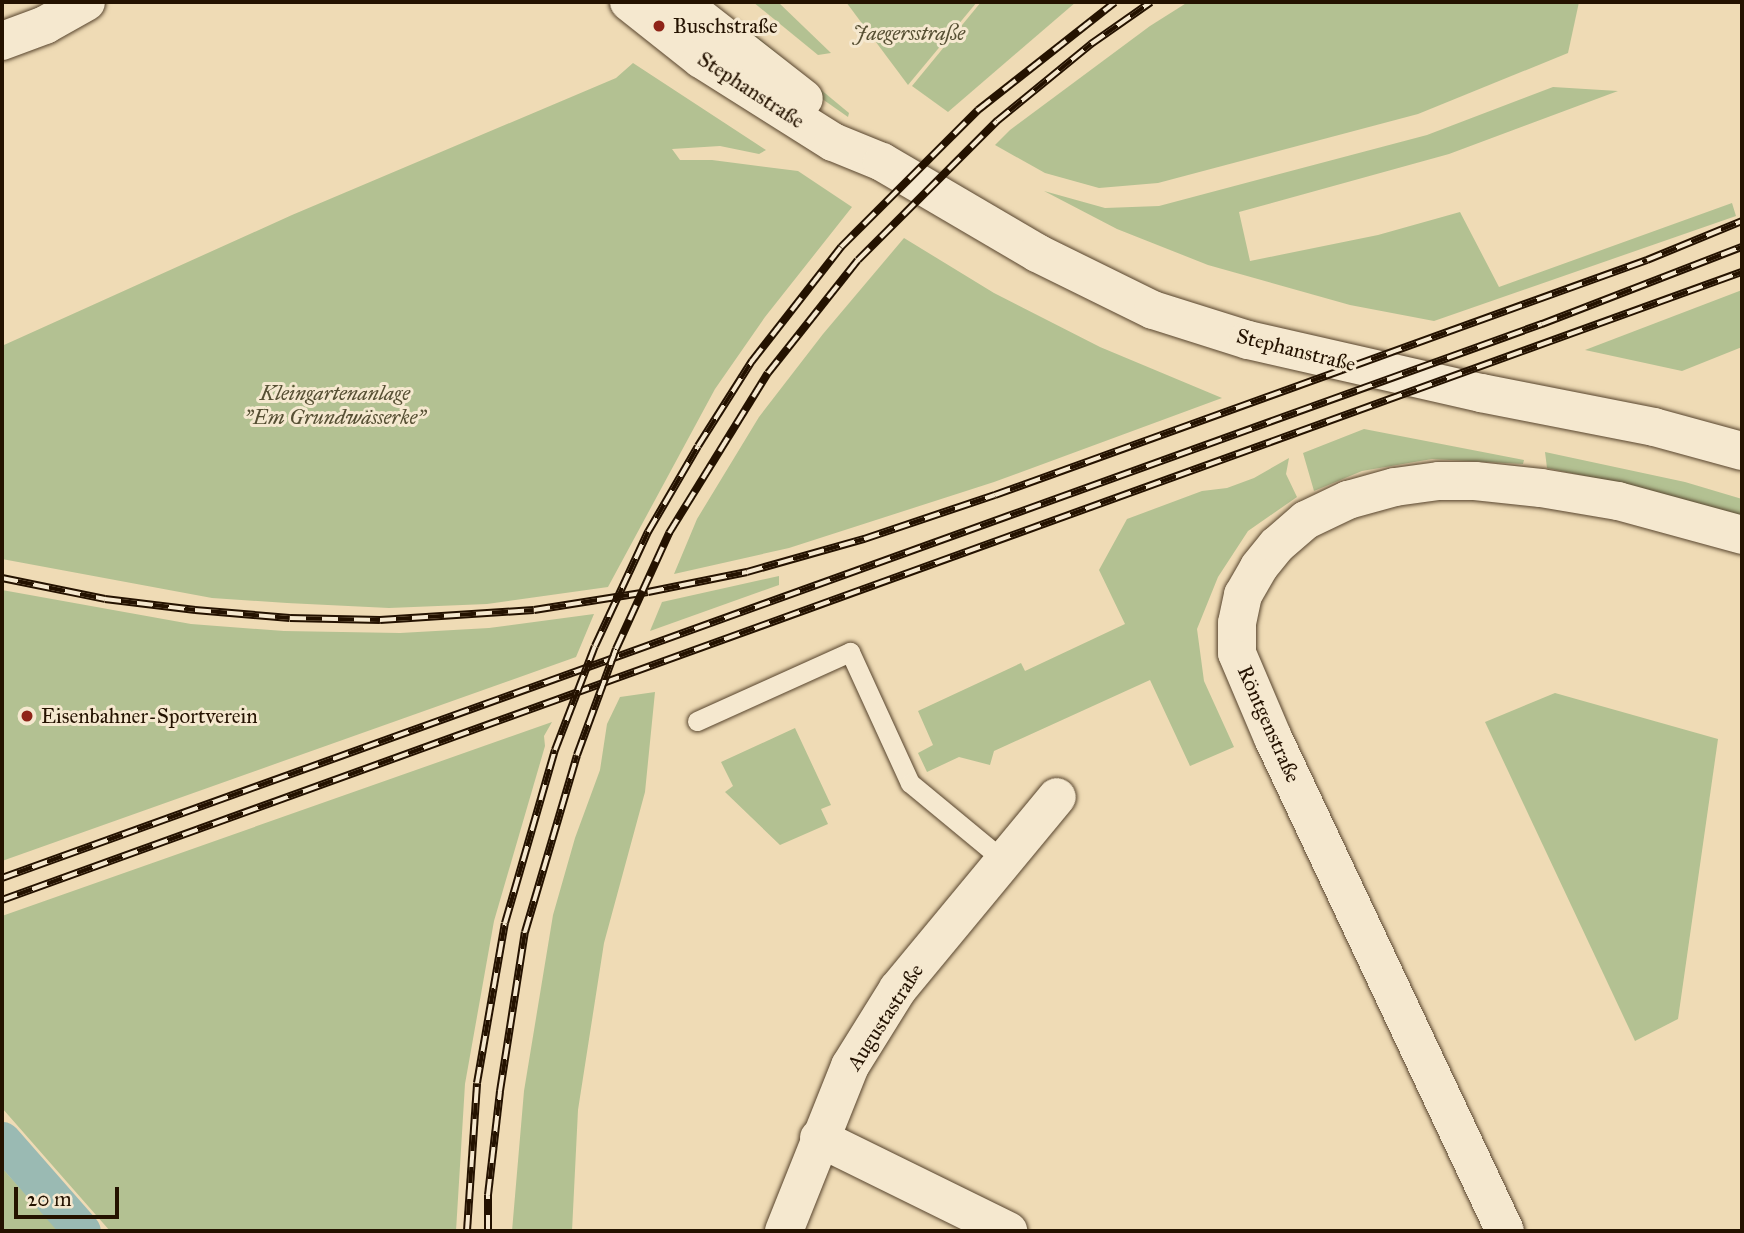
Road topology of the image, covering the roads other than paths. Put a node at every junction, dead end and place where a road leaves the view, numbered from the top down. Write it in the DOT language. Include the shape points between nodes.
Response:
graph roads {
  1 [pos="86,2"];
  2 [pos="629,2"];
  3 [pos="680,2"];
  4 [pos="2,41"];
  5 [pos="882,162"];
  6 [pos="1742,452"];
  7 [pos="1742,535"];
  8 [pos="697,721"];
  9 [pos="1057,797"];
  10 [pos="1003,860"];
  11 [pos="819,1138"];
  12 [pos="784,1231"];
  13 [pos="1008,1231"];
  14 [pos="1505,1231"];
  1 -- 4 [label="street" via="45,25"];
  2 -- 5 [label="street, Stephanstraße" via="754,95 833,142"];
  3 -- 5 [label="street, Stephanstraße"];
  5 -- 6 [label="street, Stephanstraße" via="1037,253 1153,310 1248,340 1654,427"];
  7 -- 14 [label="street, Röntgenstraße" via="1618,501 1541,488 1439,481 1348,500 1306,520 1277,545 1243,595 1237,653"];
  8 -- 10 [label="lane" via="850,652 910,783"];
  9 -- 10 [label="street, Augustastraße"];
  10 -- 11 [label="street, Augustastraße" via="898,989 850,1066"];
  11 -- 12 [label="street, Augustastraße"];
  11 -- 13 [label="street"];
}
